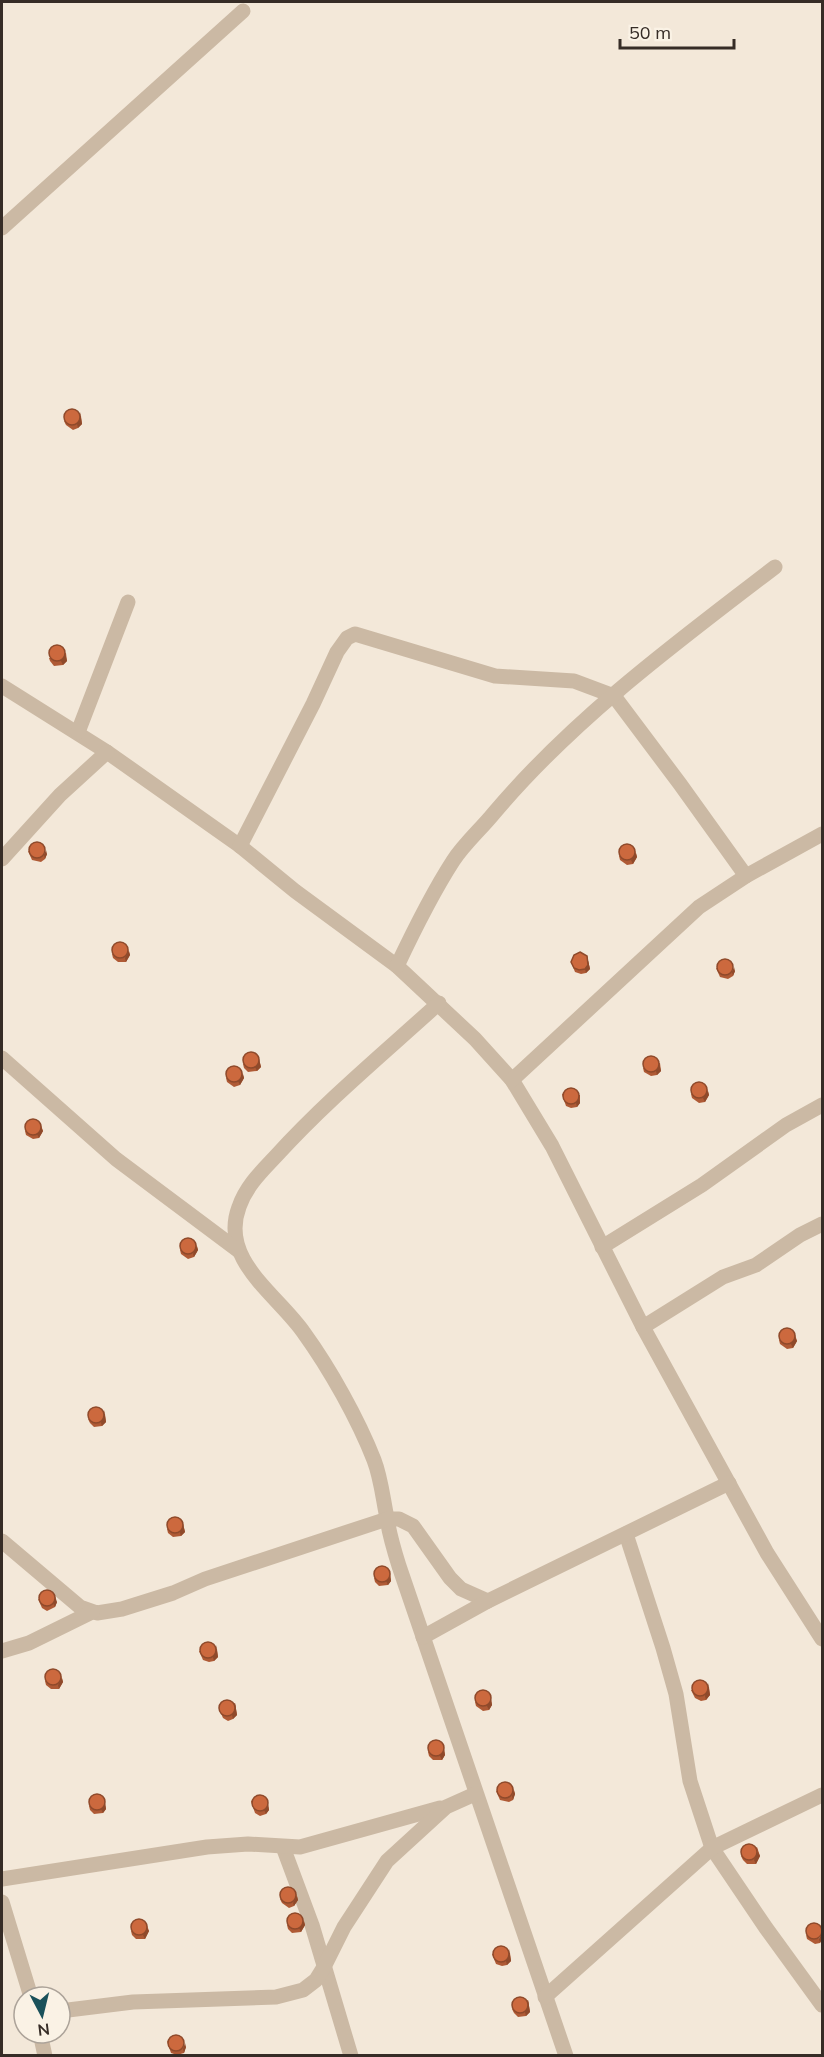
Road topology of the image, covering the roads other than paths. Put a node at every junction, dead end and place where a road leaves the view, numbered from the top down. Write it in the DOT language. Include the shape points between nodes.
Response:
graph roads {
  1 [pos="243,11"];
  2 [pos="2,228"];
  3 [pos="775,567"];
  4 [pos="128,602"];
  5 [pos="2,686"];
  6 [pos="614,696"];
  7 [pos="78,732"];
  8 [pos="107,752"];
  9 [pos="822,834"];
  10 [pos="240,846"];
  11 [pos="2,859"];
  12 [pos="746,876"];
  13 [pos="396,966"];
  14 [pos="439,1003"];
  15 [pos="2,1058"];
  16 [pos="512,1080"];
  17 [pos="822,1105"];
  18 [pos="822,1224"];
  19 [pos="602,1247"];
  20 [pos="239,1251"];
  21 [pos="643,1327"];
  22 [pos="729,1483"];
  23 [pos="387,1519"];
  24 [pos="626,1534"];
  25 [pos="2,1541"];
  26 [pos="488,1601"];
  27 [pos="92,1612"];
  28 [pos="423,1637"];
  29 [pos="822,1639"];
  30 [pos="2,1652"];
  31 [pos="475,1794"];
  32 [pos="822,1795"];
  33 [pos="446,1807"];
  34 [pos="283,1846"];
  35 [pos="712,1848"];
  36 [pos="2,1879"];
  37 [pos="2,1902"];
  38 [pos="324,1967"];
  39 [pos="27,1985"];
  40 [pos="544,1997"];
  41 [pos="822,2005"];
  42 [pos="72,2010"];
  43 [pos="351,2055"];
  44 [pos="564,2055"];
  1 -- 2 [label="street"];
  3 -- 6 [label="street"];
  4 -- 7 [label="street"];
  5 -- 7 [label="street"];
  6 -- 10 [label="street" via="574,681 484,674 355,634 337,652"];
  6 -- 12 [label="street"];
  6 -- 13 [label="street" via="528,773 454,860"];
  7 -- 8 [label="street"];
  8 -- 10 [label="street"];
  8 -- 11 [label="street" via="60,795"];
  9 -- 12 [label="street"];
  10 -- 13 [label="street"];
  12 -- 16 [label="street" via="699,907"];
  13 -- 14 [label="street"];
  14 -- 16 [label="street"];
  14 -- 20 [label="street" via="297,1133 251,1184 235,1223"];
  15 -- 20 [label="street" via="116,1159"];
  16 -- 19 [label="street" via="552,1146"];
  17 -- 19 [label="street"];
  18 -- 21 [label="street" via="756,1265 723,1277"];
  19 -- 21 [label="street"];
  20 -- 23 [label="street" via="252,1275 303,1331 353,1415 375,1461"];
  21 -- 22 [label="street"];
  22 -- 24 [label="street"];
  22 -- 29 [label="street" via="767,1553"];
  23 -- 26 [label="street" via="399,1519 413,1526 461,1589"];
  23 -- 27 [label="street" via="173,1593 112,1612"];
  23 -- 28 [label="street"];
  24 -- 26 [label="street"];
  24 -- 35 [label="street" via="663,1648 690,1781"];
  25 -- 27 [label="street" via="80,1607"];
  26 -- 28 [label="street"];
  27 -- 30 [label="street"];
  28 -- 31 [label="street"];
  31 -- 33 [label="street"];
  31 -- 40 [label="street"];
  32 -- 35 [label="street"];
  33 -- 34 [label="street" via="309,1845"];
  33 -- 38 [label="street" via="387,1861 344,1927"];
  34 -- 36 [label="street" via="207,1847"];
  34 -- 38 [label="street"];
  35 -- 40 [label="street"];
  35 -- 41 [label="street"];
  37 -- 39 [label="street"];
  38 -- 42 [label="street" via="303,1990 276,1996 133,2002"];
  38 -- 43 [label="street"];
  40 -- 44 [label="street"];
}
